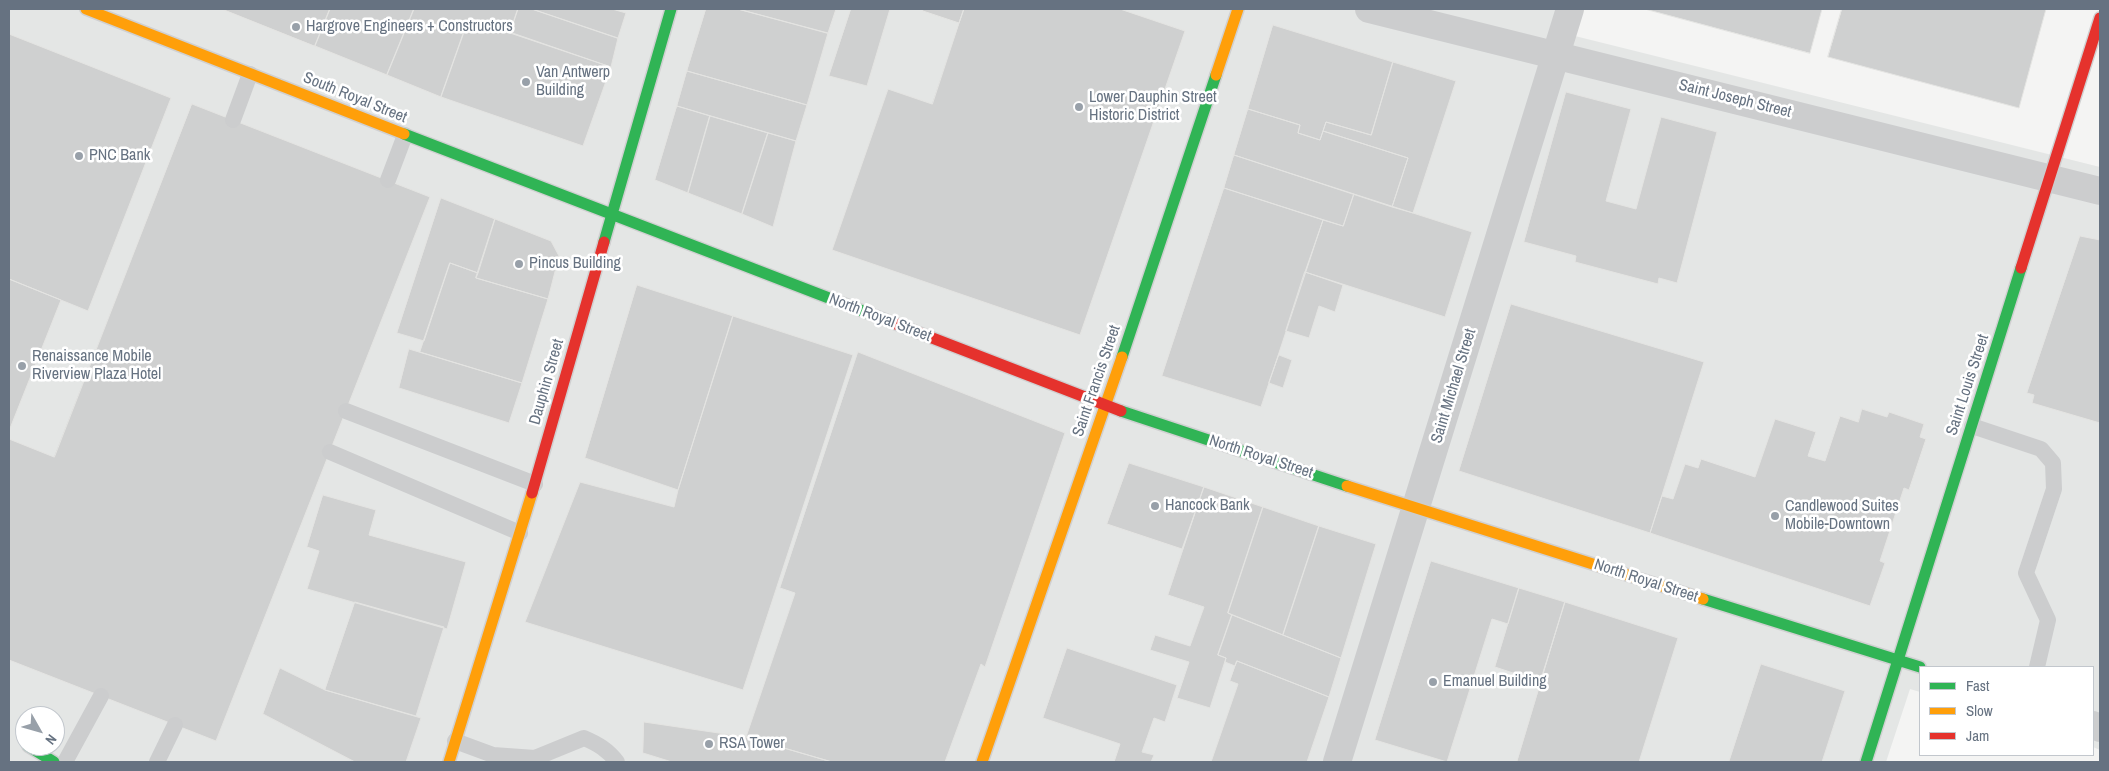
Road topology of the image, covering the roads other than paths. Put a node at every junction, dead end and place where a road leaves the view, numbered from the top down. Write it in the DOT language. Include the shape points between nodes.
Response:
graph roads {
  1 [pos="671,9"];
  2 [pos="1238,9"];
  3 [pos="1369,9"];
  4 [pos="1570,9"];
  5 [pos="99,11"];
  6 [pos="2100,18"];
  7 [pos="1556,55"];
  8 [pos="250,74"];
  9 [pos="233,120"];
  10 [pos="405,135"];
  11 [pos="2051,178"];
  12 [pos="388,180"];
  13 [pos="2100,191"];
  14 [pos="613,214"];
  15 [pos="1105,406"];
  16 [pos="346,410"];
  17 [pos="1972,426"];
  18 [pos="330,452"];
  19 [pos="534,484"];
  20 [pos="1416,508"];
  21 [pos="520,533"];
  22 [pos="1898,660"];
  23 [pos="2037,666"];
  24 [pos="1919,668"];
  25 [pos="101,696"];
  26 [pos="175,725"];
  27 [pos="455,741"];
  28 [pos="988,761"];
  29 [pos="65,762"];
  30 [pos="157,762"];
  31 [pos="449,762"];
  32 [pos="618,762"];
  33 [pos="1338,762"];
  34 [pos="1866,762"];
  1 -- 14 [label="main road, Dauphin Street"];
  2 -- 15 [label="main road, Saint Francis Street"];
  3 -- 7 [label="street, Saint Joseph Street"];
  4 -- 7 [label="street, Saint Michael Street"];
  5 -- 8 [label="main road, South Royal Street"];
  6 -- 11 [label="main road, Saint Louis Street"];
  7 -- 11 [label="street, Saint Joseph Street"];
  7 -- 20 [label="street, Saint Michael Street"];
  8 -- 9 [label="lane"];
  8 -- 10 [label="main road, South Royal Street"];
  10 -- 12 [label="lane"];
  10 -- 14 [label="main road, South Royal Street"];
  11 -- 13 [label="street, Saint Joseph Street"];
  11 -- 17 [label="main road, Saint Louis Street"];
  14 -- 15 [label="main road, North Royal Street"];
  14 -- 19 [label="main road, Dauphin Street"];
  15 -- 20 [label="main road, North Royal Street"];
  15 -- 28 [label="main road, Saint Francis Street"];
  16 -- 19 [label="lane"];
  17 -- 22 [label="main road, Saint Louis Street"];
  17 -- 23 [label="lane" via="2040,449 2053,463 2054,489 2026,573 2048,620"];
  18 -- 21 [label="lane"];
  19 -- 21 [label="main road, Dauphin Street"];
  20 -- 22 [label="main road, North Royal Street"];
  20 -- 33 [label="street, Saint Michael Street"];
  21 -- 27 [label="main road, Dauphin Street"];
  22 -- 24 [label="main road, North Royal Street"];
  22 -- 34 [label="main road, Saint Louis Street"];
  25 -- 29 [label="lane"];
  26 -- 30 [label="lane"];
  27 -- 31 [label="main road, Dauphin Street"];
  27 -- 32 [label="lane" via="493,755 535,758 584,738 598,744"];
}
